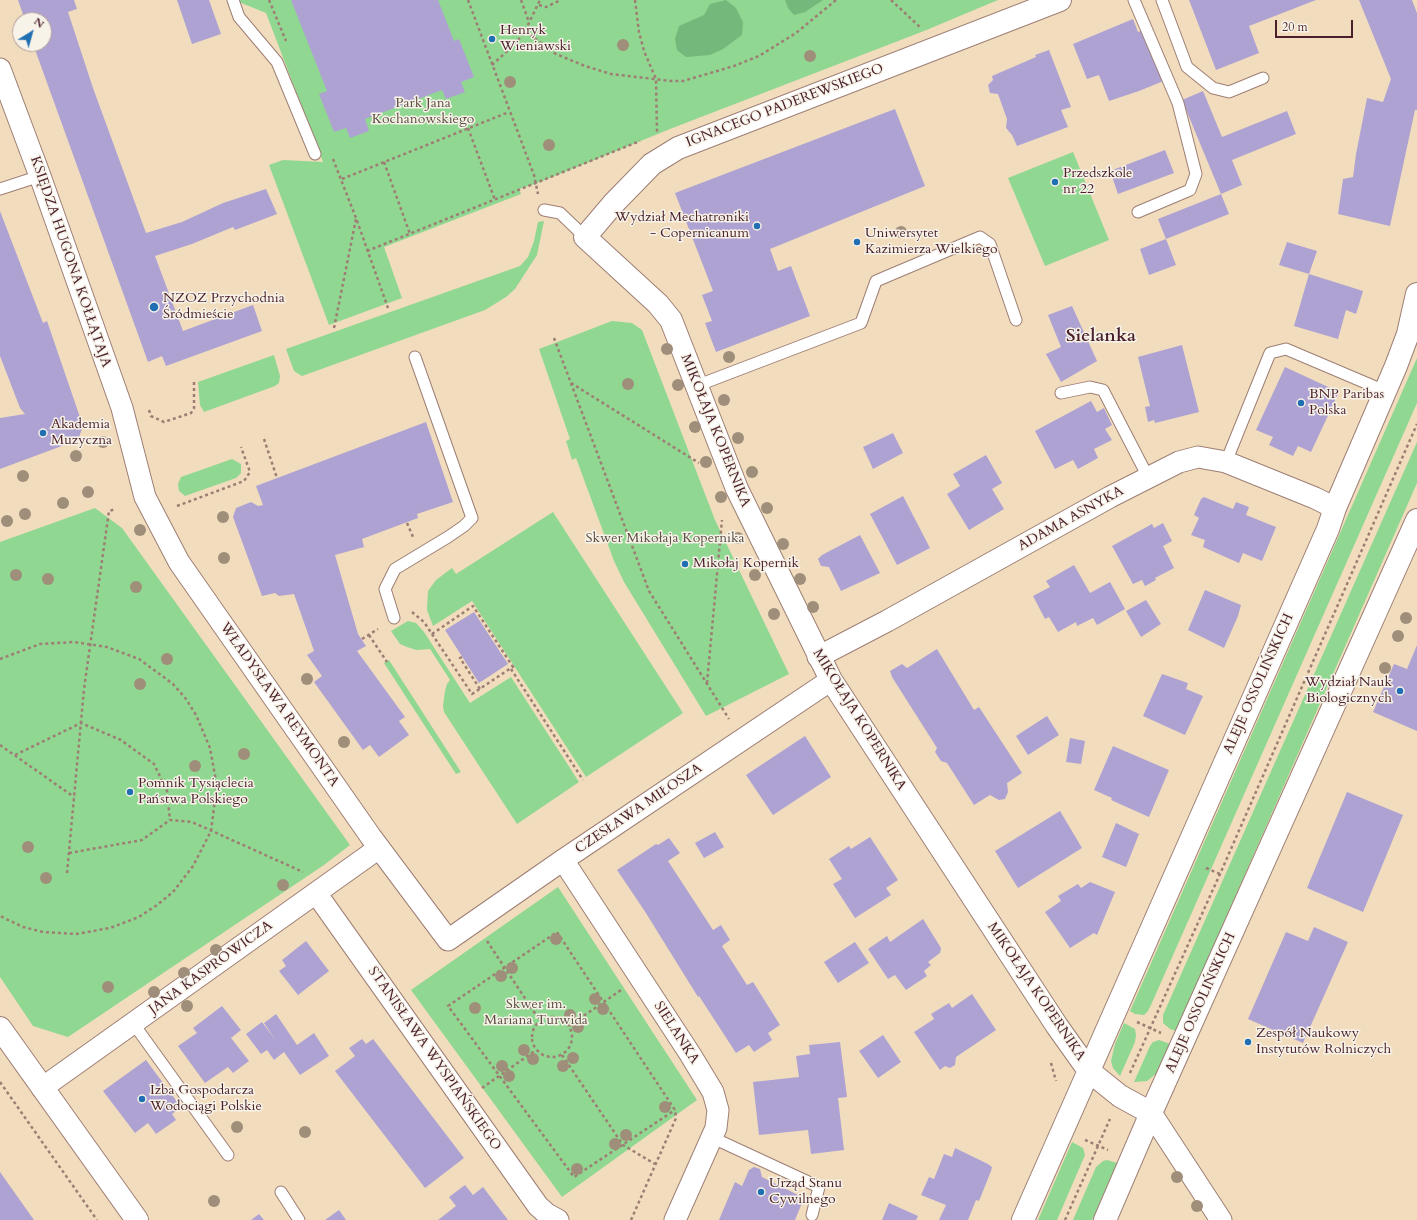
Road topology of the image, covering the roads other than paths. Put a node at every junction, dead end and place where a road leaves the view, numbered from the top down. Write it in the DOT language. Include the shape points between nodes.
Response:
graph roads {
  1 [pos="233,0"];
  2 [pos="1060,0"];
  3 [pos="1134,0"];
  4 [pos="1162,0"];
  5 [pos="0,69"];
  6 [pos="1263,78"];
  7 [pos="316,154"];
  8 [pos="40,176"];
  9 [pos="0,189"];
  10 [pos="544,210"];
  11 [pos="1138,212"];
  12 [pos="585,237"];
  13 [pos="1417,294"];
  14 [pos="1016,320"];
  15 [pos="415,357"];
  16 [pos="696,386"];
  17 [pos="1385,391"];
  18 [pos="1061,393"];
  19 [pos="136,457"];
  20 [pos="1226,462"];
  21 [pos="1148,477"];
  22 [pos="1335,508"];
  23 [pos="1417,520"];
  24 [pos="394,618"];
  25 [pos="818,657"];
  26 [pos="831,680"];
  27 [pos="379,848"];
  28 [pos="564,860"];
  29 [pos="316,893"];
  30 [pos="448,940"];
  31 [pos="133,1023"];
  32 [pos="0,1028"];
  33 [pos="1089,1071"];
  34 [pos="42,1088"];
  35 [pos="1151,1113"];
  36 [pos="711,1137"];
  37 [pos="228,1155"];
  38 [pos="281,1192"];
  39 [pos="812,1215"];
  40 [pos="1212,1216"];
  41 [pos="137,1220"];
  42 [pos="299,1220"];
  43 [pos="558,1220"];
  44 [pos="675,1220"];
  45 [pos="1023,1220"];
  46 [pos="1105,1220"];
  1 -- 7 [label="lane" via="239,17 277,62"];
  2 -- 12 [label="street, IGNACEGO PADEREWSKIEGO" via="678,148 652,164 617,199"];
  3 -- 11 [label="lane" via="1178,103 1196,174 1190,190"];
  4 -- 6 [label="lane" via="1187,67 1213,88 1229,92"];
  5 -- 8 [label="street, KSIĘDZA HUGONA KOŁŁĄTAJA"];
  8 -- 9 [label="lane"];
  8 -- 19 [label="street, KSIĘDZA HUGONA KOŁŁĄTAJA" via="122,408"];
  10 -- 12 [label="lane" via="560,214"];
  12 -- 16 [label="street, MIKOŁAJA KOPERNIKA" via="666,312"];
  13 -- 17 [label="street, ALEJE OSSOLIŃSKICH" via="1408,334"];
  14 -- 16 [label="lane" via="990,244 980,238 876,281 861,323"];
  15 -- 24 [label="lane" via="472,518 448,537 395,569 386,589"];
  16 -- 25 [label="street, MIKOŁAJA KOPERNIKA" via="737,489"];
  17 -- 20 [label="lane" via="1286,349 1270,353"];
  17 -- 22 [label="street, ALEJE OSSOLIŃSKICH"];
  18 -- 21 [label="lane" via="1090,387 1103,390"];
  19 -- 27 [label="street, WŁADYSŁAWA REYMONTA" via="145,497 180,562"];
  20 -- 21 [label="street, ADAMA ASNYKA" via="1198,457 1179,462"];
  20 -- 22 [label="street, ADAMA ASNYKA"];
  21 -- 25 [label="street, ADAMA ASNYKA"];
  22 -- 33 [label="street, ALEJE OSSOLIŃSKICH"];
  23 -- 35 [label="street, ALEJE OSSOLIŃSKICH"];
  25 -- 26 [label="street, MIKOŁAJA KOPERNIKA"];
  26 -- 28 [label="street, CZESŁAWA MIŁOSZA"];
  26 -- 33 [label="street, MIKOŁAJA KOPERNIKA" via="1052,1019"];
  27 -- 29 [label="street, JANA KASPROWICZA"];
  27 -- 30 [label="street, WŁADYSŁAWA REYMONTA"];
  28 -- 30 [label="street, CZESŁAWA MIŁOSZA"];
  28 -- 36 [label="street, SIELANKA" via="713,1092 718,1110 716,1128"];
  29 -- 31 [label="street, JANA KASPROWICZA"];
  29 -- 43 [label="street, STANISŁAWA WYSPIAŃSKIEGO" via="538,1206"];
  31 -- 34 [label="street, JANA KASPROWICZA"];
  31 -- 37 [label="lane"];
  32 -- 34 [label="street"];
  33 -- 35 [label="street" via="1120,1096"];
  33 -- 45 [label="street, ALEJE OSSOLIŃSKICH"];
  34 -- 41 [label="street"];
  35 -- 40 [label="street"];
  35 -- 46 [label="street, ALEJE OSSOLIŃSKICH"];
  36 -- 39 [label="lane" via="819,1188"];
  36 -- 44 [label="street, SIELANKA"];
  38 -- 42 [label="lane"];
}
